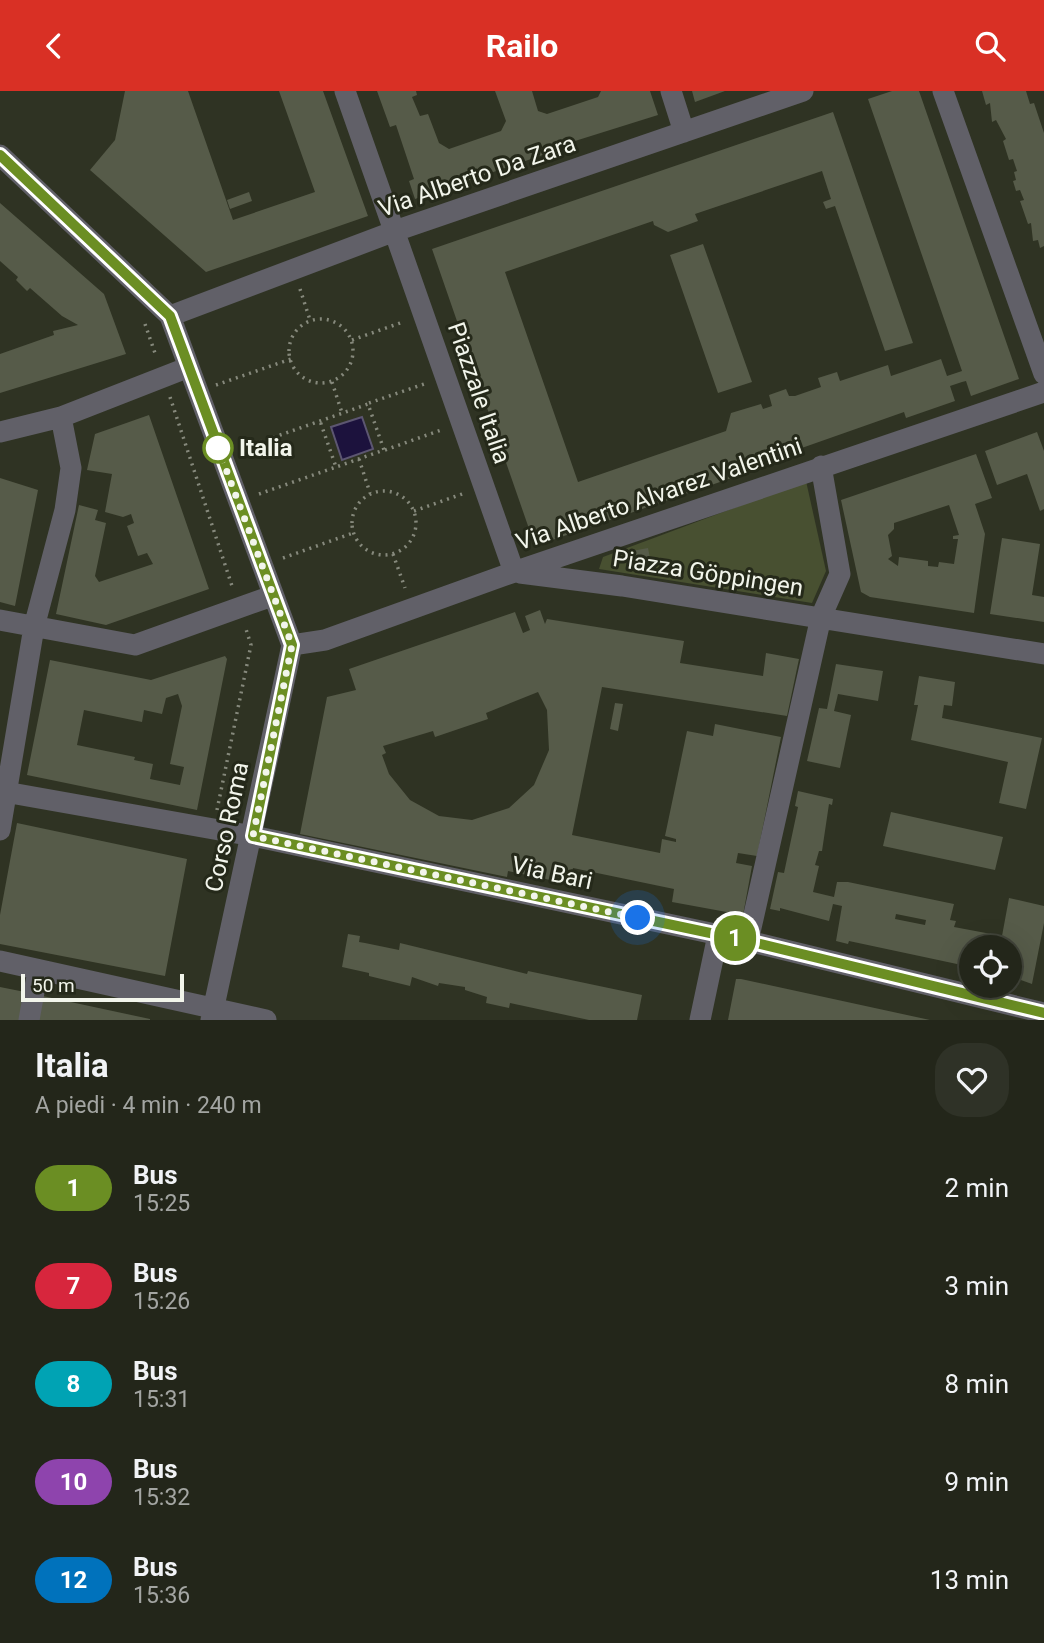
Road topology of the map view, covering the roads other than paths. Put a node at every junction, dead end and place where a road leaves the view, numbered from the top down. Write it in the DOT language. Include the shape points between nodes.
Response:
graph roads {
  1 [pos="345,91"];
  2 [pos="671,91"];
  3 [pos="803,91"];
  4 [pos="943,91"];
  5 [pos="684,132"];
  6 [pos="0,155"];
  7 [pos="396,231"];
  8 [pos="170,316"];
  9 [pos="189,367"];
  10 [pos="1044,374"];
  11 [pos="1044,391"];
  12 [pos="61,417"];
  13 [pos="0,432"];
  14 [pos="821,466"];
  15 [pos="514,572"];
  16 [pos="272,596"];
  17 [pos="821,617"];
  18 [pos="0,620"];
  19 [pos="34,627"];
  20 [pos="292,645"];
  21 [pos="1044,654"];
  22 [pos="4,792"];
  23 [pos="0,830"];
  24 [pos="253,836"];
  25 [pos="718,935"];
  26 [pos="748,941"];
  27 [pos="0,961"];
  28 [pos="38,970"];
  29 [pos="1044,1013"];
  30 [pos="213,1015"];
  31 [pos="29,1020"];
  32 [pos="266,1020"];
  33 [pos="700,1020"];
  1 -- 7 [label="street, Piazzale Italia"];
  2 -- 5 [label="street"];
  3 -- 5 [label="street, Via Alberto Da Zara"];
  4 -- 10 [label="street"];
  5 -- 7 [label="street, Via Alberto Da Zara"];
  6 -- 8 [label="street"];
  7 -- 8 [label="street, Via Alberto Da Zara"];
  7 -- 15 [label="street, Piazzale Italia"];
  8 -- 9 [label="street"];
  9 -- 12 [label="street"];
  9 -- 16 [label="street"];
  11 -- 14 [label="street, Via Alberto Alvarez Valentini"];
  12 -- 13 [label="street"];
  12 -- 19 [label="street" via="71,468 65,510"];
  14 -- 15 [label="street, Via Alberto Alvarez Valentini"];
  14 -- 17 [label="street, Piazza Göppingen" via="841,574"];
  15 -- 17 [label="street, Piazza Göppingen"];
  15 -- 20 [label="street, Via Alberto Alvarez Valentini" via="325,640"];
  16 -- 19 [label="street" via="135,645"];
  16 -- 20 [label="street"];
  17 -- 21 [label="street"];
  17 -- 26 [label="street"];
  18 -- 19 [label="street"];
  19 -- 22 [label="street"];
  20 -- 24 [label="street, Corso Roma"];
  22 -- 23 [label="street"];
  22 -- 24 [label="street, Via Bari"];
  24 -- 25 [label="street, Via Bari"];
  24 -- 30 [label="street, Corso Roma"];
  25 -- 26 [label="street, Via Bari"];
  25 -- 33 [label="street"];
  26 -- 29 [label="street, Via Bari"];
  27 -- 28 [label="street"];
  28 -- 30 [label="street"];
  28 -- 31 [label="street"];
  30 -- 32 [label="street"];
}
